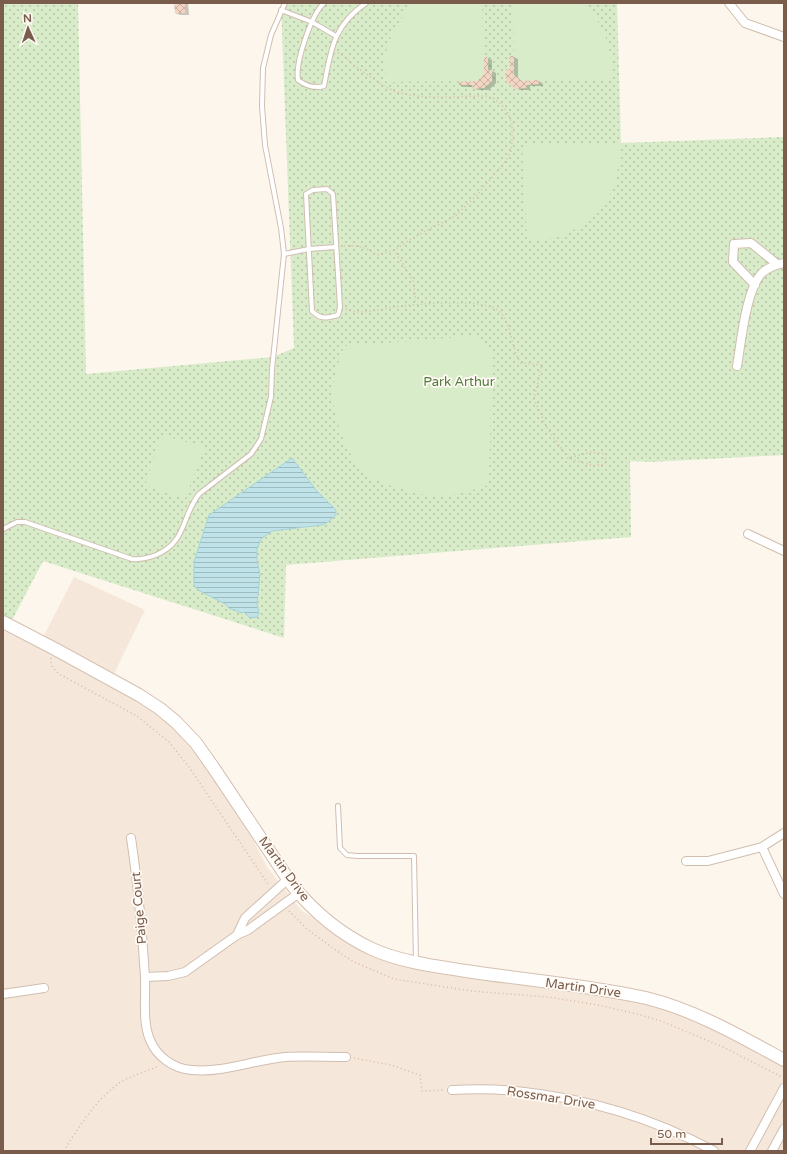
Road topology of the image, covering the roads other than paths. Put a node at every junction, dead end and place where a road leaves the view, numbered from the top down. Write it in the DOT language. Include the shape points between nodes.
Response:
graph roads {
  1 [pos="285,3"];
  2 [pos="324,3"];
  3 [pos="366,3"];
  4 [pos="729,3"];
  5 [pos="281,10"];
  6 [pos="312,22"];
  7 [pos="336,36"];
  8 [pos="784,37"];
  9 [pos="336,247"];
  10 [pos="308,249"];
  11 [pos="284,254"];
  12 [pos="780,263"];
  13 [pos="755,285"];
  14 [pos="737,366"];
  15 [pos="3,529"];
  16 [pos="748,534"];
  17 [pos="784,551"];
  18 [pos="3,622"];
  19 [pos="338,806"];
  20 [pos="784,832"];
  21 [pos="131,838"];
  22 [pos="762,847"];
  23 [pos="686,861"];
  24 [pos="288,879"];
  25 [pos="299,893"];
  26 [pos="784,894"];
  27 [pos="237,935"];
  28 [pos="416,962"];
  29 [pos="144,978"];
  30 [pos="44,988"];
  31 [pos="3,994"];
  32 [pos="346,1057"];
  33 [pos="784,1060"];
  34 [pos="784,1088"];
  35 [pos="452,1090"];
  36 [pos="784,1129"];
  37 [pos="714,1151"];
  38 [pos="750,1151"];
  39 [pos="772,1151"];
  1 -- 5 [label="lane"];
  2 -- 6 [label="lane" via="319,7"];
  3 -- 7 [label="lane" via="344,22"];
  4 -- 8 [label="street" via="745,23"];
  5 -- 6 [label="lane"];
  5 -- 11 [label="lane" via="271,35 263,68 262,106 265,145 282,228"];
  6 -- 7 [label="lane"];
  6 -- 7 [label="lane" via="297,73 298,80 304,85 318,88 324,86 330,51"];
  9 -- 10 [label="lane"];
  9 -- 10 [label="lane" via="333,194 327,189 313,190 306,194"];
  9 -- 10 [label="lane" via="340,307 338,315 328,318 317,316 312,311"];
  10 -- 11 [label="lane"];
  11 -- 15 [label="lane" via="271,397 261,439 251,454 199,494 175,543 166,551 139,560 25,522 17,522"];
  12 -- 13 [label="street" via="762,273"];
  12 -- 13 [label="street" via="752,243 734,244 732,262"];
  13 -- 14 [label="street" via="747,307"];
  16 -- 17 [label="street"];
  18 -- 24 [label="street, Martin Drive" via="139,695 176,722 214,767"];
  19 -- 28 [label="lane" via="340,848 348,855 414,856"];
  20 -- 22 [label="street"];
  21 -- 29 [label="street, Paige Court" via="141,920"];
  22 -- 23 [label="street" via="708,861"];
  22 -- 26 [label="street"];
  24 -- 25 [label="street, Martin Drive"];
  24 -- 27 [label="street" via="245,918"];
  25 -- 27 [label="street" via="248,930"];
  25 -- 28 [label="street, Martin Drive" via="323,917 354,940 389,956"];
  27 -- 29 [label="street" via="185,972"];
  28 -- 33 [label="street, Martin Drive" via="647,999 710,1021"];
  29 -- 32 [label="street, Paige Court" via="146,1025 150,1041 161,1056 174,1066 192,1070 216,1069 285,1057"];
  30 -- 31 [label="street"];
  34 -- 38 [label="street"];
  35 -- 37 [label="street, Rossmar Drive" via="515,1091 591,1103 661,1126"];
  36 -- 39 [label="street"];
}
